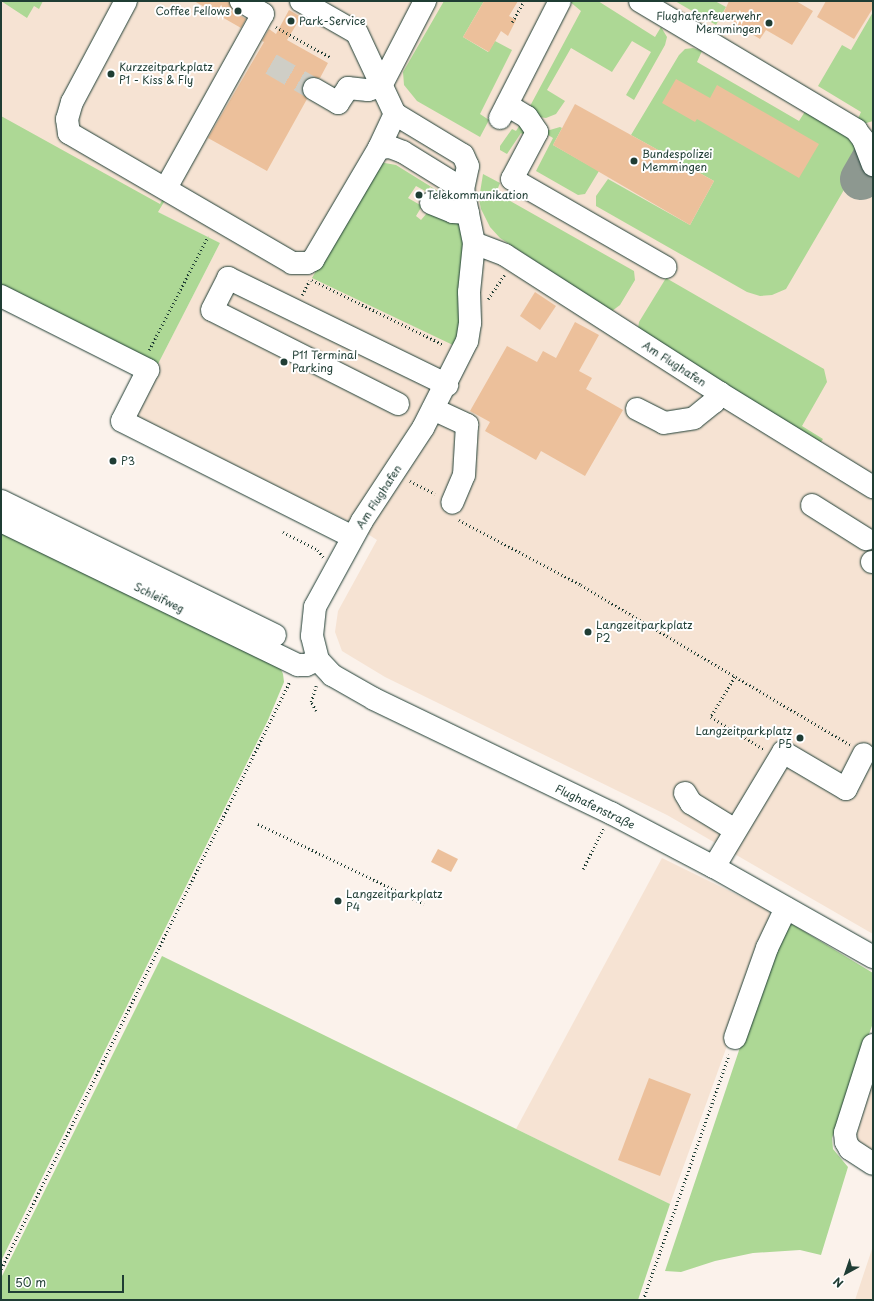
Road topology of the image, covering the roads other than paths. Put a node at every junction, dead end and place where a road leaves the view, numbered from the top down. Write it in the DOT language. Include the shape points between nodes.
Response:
graph roads {
  1 [pos="126,1"];
  2 [pos="241,1"];
  3 [pos="301,1"];
  4 [pos="425,1"];
  5 [pos="560,1"];
  6 [pos="640,1"];
  7 [pos="381,86"];
  8 [pos="314,89"];
  9 [pos="395,114"];
  10 [pos="379,148"];
  11 [pos="873,165"];
  12 [pos="166,188"];
  13 [pos="463,189"];
  14 [pos="431,203"];
  15 [pos="468,213"];
  16 [pos="474,243"];
  17 [pos="665,267"];
  18 [pos="1,296"];
  19 [pos="447,384"];
  20 [pos="720,393"];
  21 [pos="398,404"];
  22 [pos="433,409"];
  23 [pos="637,409"];
  24 [pos="873,487"];
  25 [pos="1,501"];
  26 [pos="812,505"];
  27 [pos="452,510"];
  28 [pos="1,521"];
  29 [pos="866,539"];
  30 [pos="349,544"];
  31 [pos="275,635"];
  32 [pos="318,660"];
  33 [pos="864,754"];
  34 [pos="685,793"];
  35 [pos="736,830"];
  36 [pos="714,867"];
  37 [pos="786,908"];
  38 [pos="873,957"];
  39 [pos="735,1038"];
  40 [pos="873,1045"];
  41 [pos="873,1164"];
  1 -- 12 [label="street" via="72,102 67,119 69,133"];
  2 -- 12 [label="street" via="262,14"];
  3 -- 7 [label="street" via="357,33"];
  4 -- 7 [label="street"];
  5 -- 17 [label="street" via="503,112 527,117 537,132 512,179"];
  6 -- 11 [label="street" via="856,130 863,139"];
  7 -- 8 [label="street" via="368,90 348,88 338,103"];
  7 -- 9 [label="street"];
  9 -- 10 [label="street"];
  9 -- 13 [label="street, Am Flughafen" via="463,155 468,166"];
  10 -- 12 [label="street" via="313,260 306,263 292,263"];
  10 -- 13 [label="street" via="390,147 403,152"];
  13 -- 15 [label="street, Am Flughafen"];
  14 -- 15 [label="street" via="454,212"];
  15 -- 16 [label="street, Am Flughafen"];
  16 -- 19 [label="street, Am Flughafen" via="470,332"];
  16 -- 20 [label="street, Am Flughafen" via="505,255"];
  18 -- 30 [label="street" via="148,370 122,421 289,520"];
  19 -- 21 [label="street" via="228,278 212,310"];
  19 -- 22 [label="street, Am Flughafen"];
  20 -- 23 [label="street" via="714,402 694,418 664,423"];
  20 -- 24 [label="street, Am Flughafen"];
  22 -- 27 [label="street" via="467,425 464,475"];
  22 -- 30 [label="street, Am Flughafen"];
  25 -- 31 [label="street"];
  26 -- 29 [label="street"];
  28 -- 32 [label="street, Schleifweg" via="298,665"];
  30 -- 32 [label="street, Am Flughafen" via="315,607 312,636"];
  32 -- 36 [label="street, Flughafenstraße" via="332,675 374,699 611,813"];
  33 -- 35 [label="street" via="846,789 783,752"];
  34 -- 35 [label="street" via="691,803"];
  35 -- 36 [label="street"];
  36 -- 37 [label="street, Flughafenstraße"];
  37 -- 38 [label="street, Flughafenstraße"];
  37 -- 39 [label="street" via="767,948"];
  40 -- 41 [label="street" via="845,1132 850,1149"];
}
